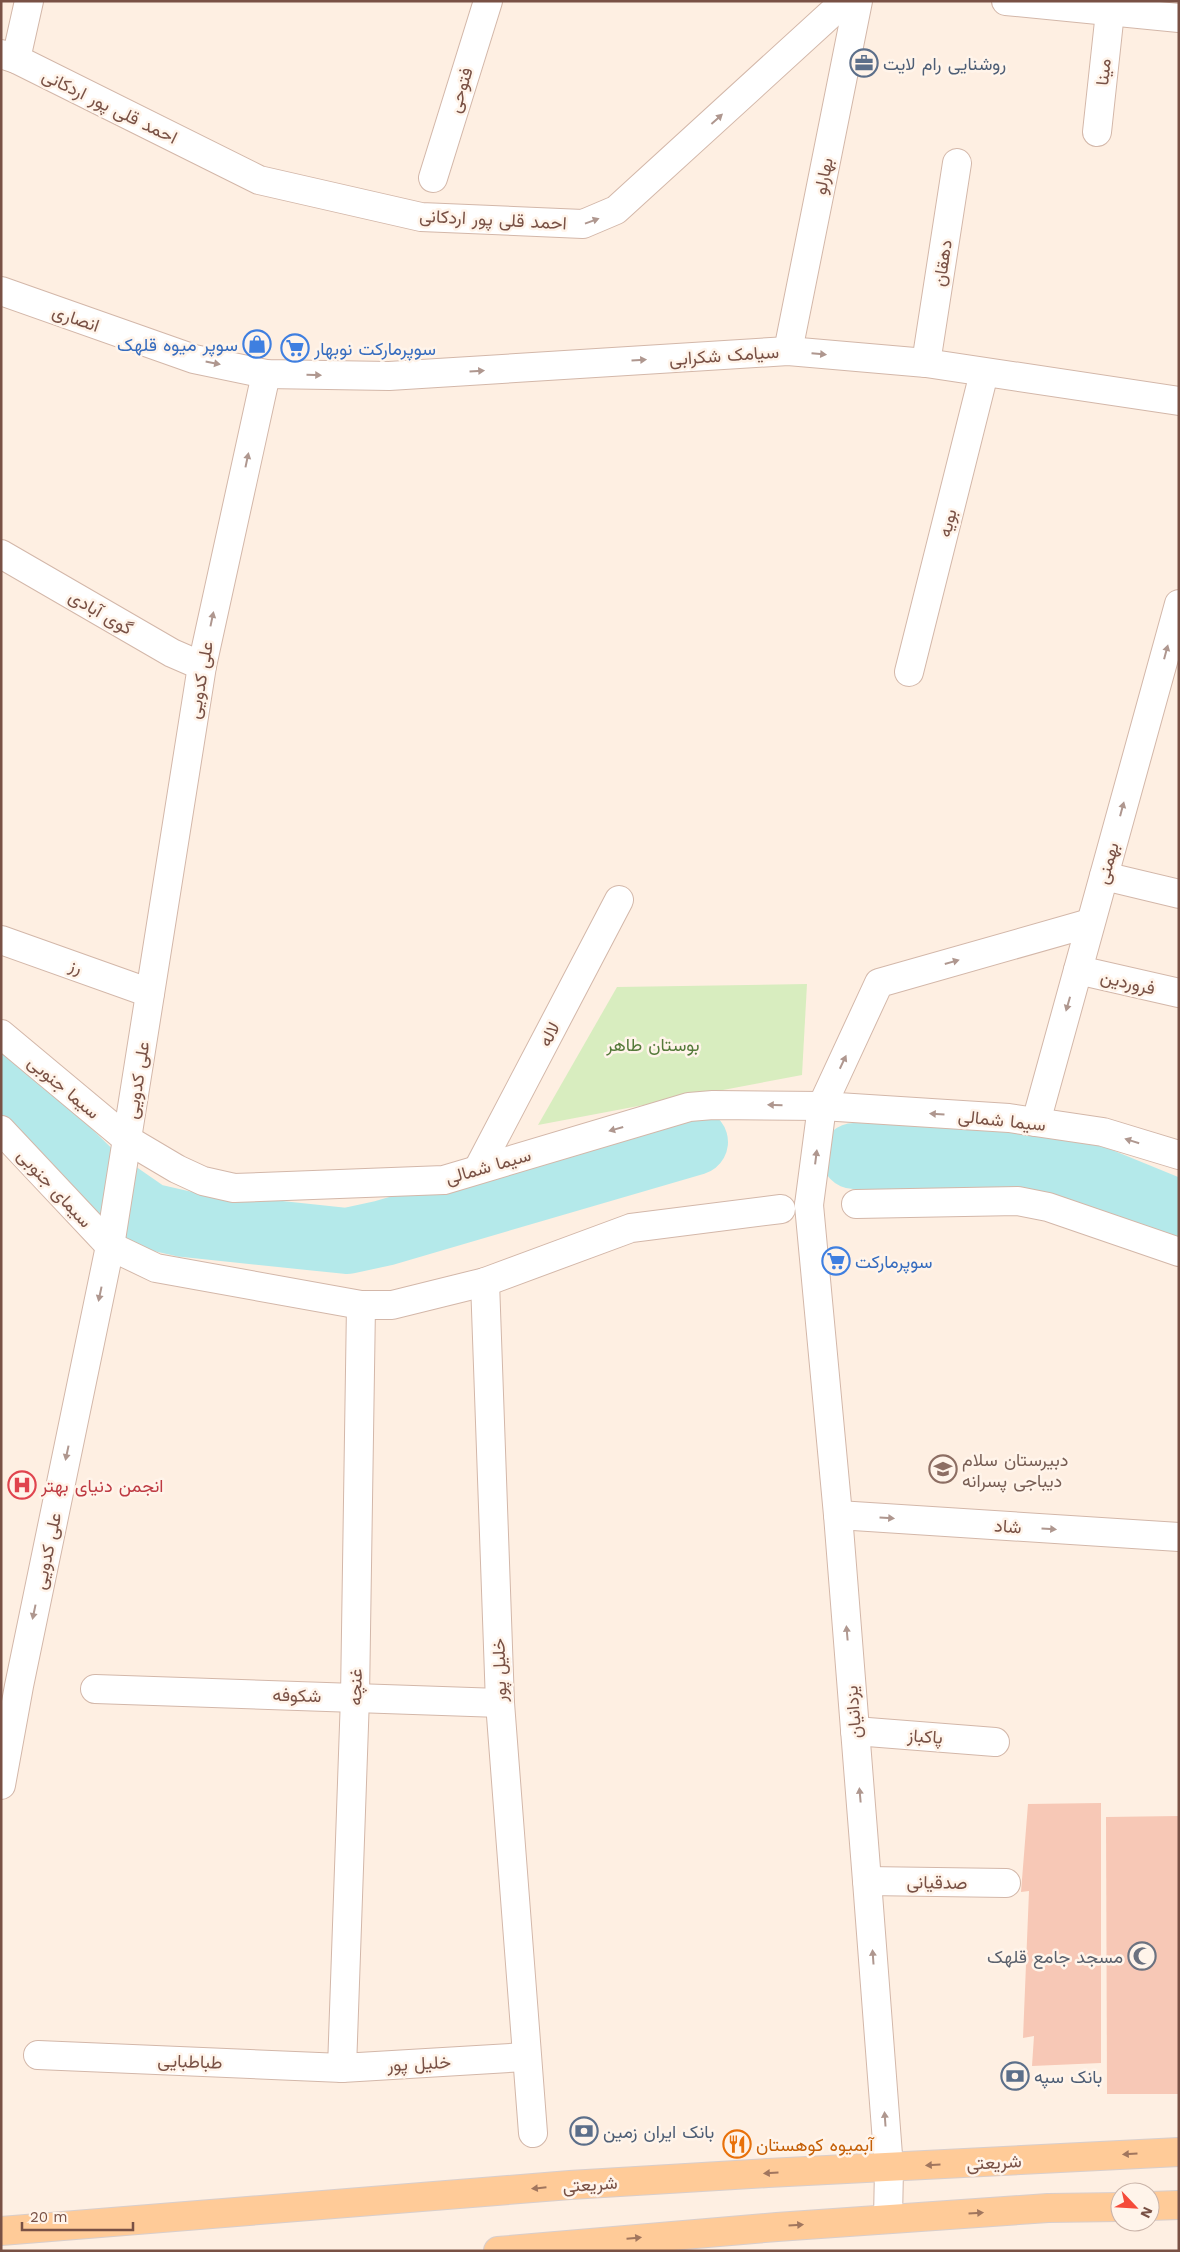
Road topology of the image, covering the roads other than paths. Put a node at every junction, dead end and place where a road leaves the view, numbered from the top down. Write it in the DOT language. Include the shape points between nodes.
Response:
graph roads {
  1 [pos="29,1"];
  2 [pos="488,1"];
  3 [pos="845,1"];
  4 [pos="858,1"];
  5 [pos="1008,1"];
  6 [pos="1110,12"];
  7 [pos="1179,18"];
  8 [pos="9,57"];
  9 [pos="1097,132"];
  10 [pos="957,163"];
  11 [pos="433,178"];
  12 [pos="1,292"];
  13 [pos="788,351"];
  14 [pos="926,364"];
  15 [pos="984,373"];
  16 [pos="266,374"];
  17 [pos="1179,401"];
  18 [pos="1,554"];
  19 [pos="1179,604"];
  20 [pos="202,666"];
  21 [pos="909,672"];
  22 [pos="1104,876"];
  23 [pos="1179,894"];
  24 [pos="619,900"];
  25 [pos="1090,923"];
  26 [pos="1,940"];
  27 [pos="1078,970"];
  28 [pos="150,993"];
  29 [pos="1179,994"];
  30 [pos="1,1034"];
  31 [pos="822,1106"];
  32 [pos="1036,1122"];
  33 [pos="1,1130"];
  34 [pos="128,1140"];
  35 [pos="1179,1155"];
  36 [pos="478,1168"];
  37 [pos="856,1204"];
  38 [pos="781,1209"];
  39 [pos="110,1246"];
  40 [pos="1179,1252"];
  41 [pos="485,1282"];
  42 [pos="361,1305"];
  43 [pos="838,1515"];
  44 [pos="1179,1537"];
  45 [pos="95,1689"];
  46 [pos="355,1697"];
  47 [pos="500,1703"];
  48 [pos="855,1731"];
  49 [pos="995,1742"];
  50 [pos="1,1785"];
  51 [pos="867,1881"];
  52 [pos="1006,1883"];
  53 [pos="38,2055"];
  54 [pos="526,2057"];
  55 [pos="342,2068"];
  56 [pos="533,2133"];
  57 [pos="1179,2152"];
  58 [pos="888,2168"];
  59 [pos="1160,2206"];
  60 [pos="1179,2206"];
  61 [pos="1110,2207"];
  62 [pos="888,2219"];
  63 [pos="1,2231"];
  64 [pos="596,2246"];
  65 [pos="498,2251"];
  1 -- 8 [label="street"];
  2 -- 11 [label="street, فتوحی"];
  8 -- 3 [label="street, احمد قلی پور اردکانی, one-way" via="259,180 421,217 583,224 616,210"];
  4 -- 13 [label="street, بهارلو"];
  5 -- 6 [label="street"];
  6 -- 7 [label="street"];
  6 -- 9 [label="street, مینا"];
  10 -- 14 [label="street, دهقان"];
  12 -- 16 [label="street, انصاری, one-way" via="194,359"];
  13 -- 14 [label="street, سیامک شکرابی, one-way"];
  16 -- 13 [label="street, سیامک شکرابی, one-way" via="389,376"];
  14 -- 15 [label="street, سیامک شکرابی"];
  15 -- 17 [label="street, سیامک شکرابی"];
  15 -- 21 [label="street, بویه"];
  20 -- 16 [label="street, علی کدویی, one-way"];
  18 -- 20 [label="street, گوی آبادی" via="172,653"];
  22 -- 19 [label="street, بهمنی, one-way"];
  20 -- 28 [label="street, علی کدویی"];
  22 -- 23 [label="street"];
  22 -- 25 [label="street, بهمنی"];
  24 -- 36 [label="street, لاله"];
  25 -- 27 [label="street, بهمنی"];
  31 -- 25 [label="street, one-way" via="879,983"];
  26 -- 28 [label="street, رز"];
  27 -- 29 [label="street, فروردین"];
  27 -- 32 [label="street, بهمنی, one-way"];
  28 -- 34 [label="street, علی کدویی"];
  30 -- 34 [label="street, سیما جنوبی"];
  32 -- 31 [label="street, سیما شمالی, one-way"];
  31 -- 36 [label="street, سیما شمالی, one-way" via="712,1104 689,1107"];
  43 -- 31 [label="street, یزدانیان, one-way" via="809,1205"];
  35 -- 32 [label="street, سیما شمالی, one-way" via="1103,1132"];
  33 -- 39 [label="street, سیمای جنوبی"];
  34 -- 36 [label="street, سیما شمالی" via="203,1181 234,1188 444,1180"];
  34 -- 39 [label="street, علی کدویی"];
  37 -- 40 [label="street" via="1018,1201 1048,1207"];
  38 -- 41 [label="street" via="631,1228"];
  39 -- 42 [label="street" via="156,1268"];
  39 -- 50 [label="street, علی کدویی, one-way"];
  41 -- 42 [label="street" via="392,1305"];
  41 -- 47 [label="street, خلیل‌ پور"];
  42 -- 46 [label="street, غنچه"];
  43 -- 44 [label="street, شاد, one-way"];
  48 -- 43 [label="street, یزدانیان, one-way"];
  45 -- 46 [label="street, شکوفه"];
  46 -- 47 [label="street, شکوفه"];
  46 -- 55 [label="street, غنچه"];
  47 -- 54 [label="street, خلیل‌ پور"];
  48 -- 49 [label="street, پاکباز"];
  51 -- 48 [label="street, یزدانیان, one-way"];
  51 -- 52 [label="street, صدقیانی"];
  58 -- 51 [label="street, یزدانیان, one-way"];
  53 -- 55 [label="street, طباطبایی"];
  54 -- 55 [label="street, خلیل‌ پور"];
  54 -- 56 [label="street, خلیل‌ پور"];
  57 -- 58 [label="main road, شریعتی, one-way"];
  58 -- 62 [label="street, یزدانیان"];
  58 -- 63 [label="main road, شریعتی, one-way" via="570,2185"];
  59 -- 60 [label="main road"];
  62 -- 61 [label="main road, one-way"];
  64 -- 62 [label="main road, one-way"];
  64 -- 65 [label="main road"];
}
